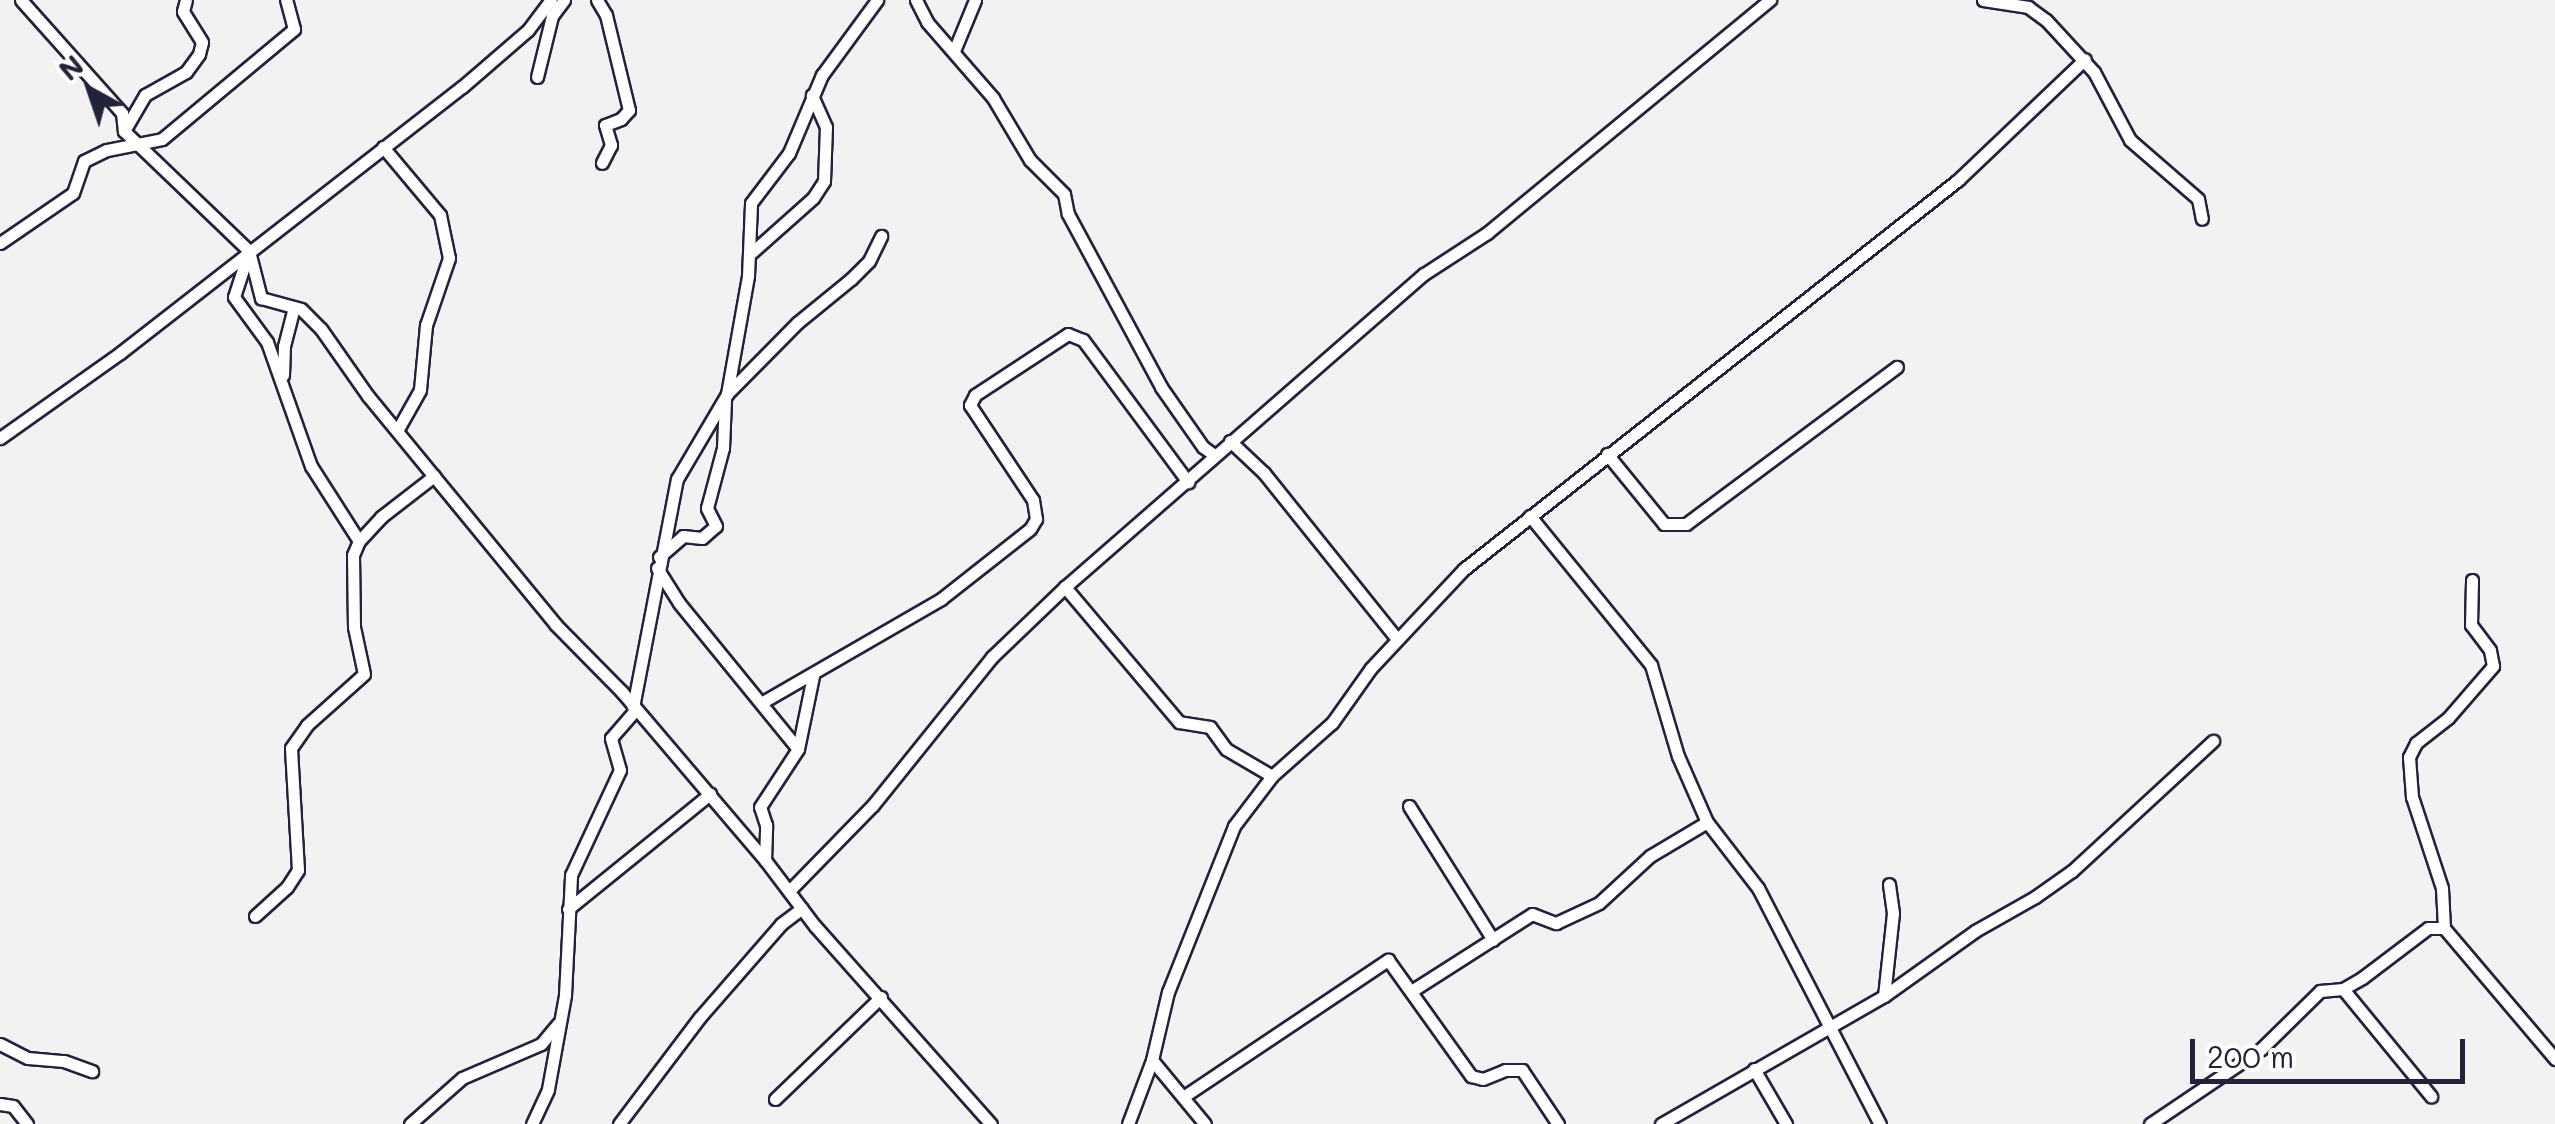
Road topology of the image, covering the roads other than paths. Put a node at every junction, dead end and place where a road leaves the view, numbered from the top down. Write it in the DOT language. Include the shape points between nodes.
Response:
graph roads {
  1 [pos="22,0"];
  2 [pos="186,0"];
  3 [pos="286,0"];
  4 [pos="551,0"];
  5 [pos="564,0"];
  6 [pos="597,0"];
  7 [pos="877,0"];
  8 [pos="916,0"];
  9 [pos="975,0"];
  10 [pos="1770,0"];
  11 [pos="1984,0"];
  12 [pos="954,50"];
  13 [pos="2084,59"];
  14 [pos="537,76"];
  15 [pos="812,95"];
  16 [pos="124,131"];
  17 [pos="138,143"];
  18 [pos="383,146"];
  19 [pos="602,163"];
  20 [pos="2202,219"];
  21 [pos="881,236"];
  22 [pos="0,243"];
  23 [pos="249,251"];
  24 [pos="750,254"];
  25 [pos="294,307"];
  26 [pos="1897,368"];
  27 [pos="282,379"];
  28 [pos="726,396"];
  29 [pos="398,429"];
  30 [pos="0,438"];
  31 [pos="1230,441"];
  32 [pos="1213,454"];
  33 [pos="1607,454"];
  34 [pos="434,476"];
  35 [pos="1188,482"];
  36 [pos="1530,516"];
  37 [pos="359,540"];
  38 [pos="658,562"];
  39 [pos="2472,580"];
  40 [pos="1064,588"];
  41 [pos="1396,640"];
  42 [pos="813,676"];
  43 [pos="762,703"];
  44 [pos="634,709"];
  45 [pos="2213,741"];
  46 [pos="798,749"];
  47 [pos="1272,776"];
  48 [pos="710,794"];
  49 [pos="1409,806"];
  50 [pos="1707,822"];
  51 [pos="765,860"];
  52 [pos="1890,884"];
  53 [pos="789,891"];
  54 [pos="802,908"];
  55 [pos="568,909"];
  56 [pos="255,916"];
  57 [pos="2444,928"];
  58 [pos="1492,940"];
  59 [pos="2343,989"];
  60 [pos="1414,990"];
  61 [pos="1884,996"];
  62 [pos="881,997"];
  63 [pos="558,1024"];
  64 [pos="1827,1027"];
  65 [pos="0,1044"];
  66 [pos="2555,1059"];
  67 [pos="1152,1060"];
  68 [pos="1754,1069"];
  69 [pos="92,1071"];
  70 [pos="1184,1096"];
  71 [pos="2431,1096"];
  72 [pos="775,1098"];
  73 [pos="0,1104"];
  74 [pos="27,1124"];
  75 [pos="410,1124"];
  76 [pos="532,1124"];
  77 [pos="619,1124"];
  78 [pos="991,1124"];
  79 [pos="1128,1124"];
  80 [pos="1205,1124"];
  81 [pos="1558,1124"];
  82 [pos="1661,1124"];
  83 [pos="1786,1124"];
  84 [pos="1880,1124"];
  85 [pos="2150,1124"];
  1 -- 16 [label="street" via="122,114"];
  2 -- 16 [label="street" via="183,11 200,37 199,54 186,72 145,94"];
  3 -- 17 [label="street" via="294,29 162,139"];
  4 -- 18 [label="street" via="528,30"];
  5 -- 14 [label="street" via="552,16"];
  6 -- 19 [label="street" via="629,110 605,124 612,144"];
  7 -- 15 [label="street"];
  8 -- 12 [label="street"];
  9 -- 12 [label="street"];
  10 -- 31 [label="street" via="1487,233 1424,274"];
  11 -- 13 [label="street" via="2036,11"];
  12 -- 32 [label="street" via="1030,160 1064,194 1068,214 1161,387"];
  13 -- 20 [label="street" via="2125,134 2198,199"];
  13 -- 33 [label="street" via="1958,180"];
  15 -- 24 [label="street" via="789,153 751,203"];
  15 -- 24 [label="street" via="826,127 824,181"];
  16 -- 17 [label="street"];
  17 -- 22 [label="street" via="84,162 73,193"];
  17 -- 23 [label="street"];
  18 -- 23 [label="street"];
  18 -- 29 [label="street" via="440,215 449,258 426,326 420,390"];
  21 -- 28 [label="street" via="852,279"];
  23 -- 25 [label="street" via="261,298"];
  23 -- 27 [label="street" via="234,296 267,342"];
  23 -- 30 [label="street"];
  24 -- 28 [label="street"];
  25 -- 27 [label="street"];
  25 -- 29 [label="street" via="322,329"];
  26 -- 33 [label="street" via="1686,524 1664,524"];
  27 -- 37 [label="street" via="311,466"];
  28 -- 38 [label="street" via="678,480"];
  28 -- 38 [label="street" via="723,448 707,508 716,526 702,538 683,536"];
  29 -- 34 [label="street"];
  31 -- 32 [label="street"];
  31 -- 41 [label="street"];
  32 -- 35 [label="street"];
  33 -- 36 [label="street"];
  34 -- 37 [label="street"];
  34 -- 44 [label="street"];
  35 -- 40 [label="street"];
  35 -- 42 [label="street" via="1083,340 1068,334 975,395 970,405 1033,500 1030,529 941,599"];
  36 -- 41 [label="street" via="1464,569"];
  36 -- 50 [label="street" via="1652,665 1678,756"];
  37 -- 56 [label="street" via="353,604 364,674 291,748 298,870"];
  38 -- 43 [label="street" via="679,603"];
  38 -- 44 [label="street"];
  39 -- 57 [label="street" via="2472,625 2493,666 2448,718 2416,742 2409,757 2412,797 2442,888"];
  40 -- 47 [label="street" via="1179,722 1210,727 1226,749"];
  40 -- 53 [label="street" via="992,656 873,805"];
  41 -- 47 [label="street" via="1332,723"];
  42 -- 43 [label="street"];
  42 -- 46 [label="street"];
  43 -- 46 [label="street"];
  44 -- 48 [label="street"];
  44 -- 55 [label="street" via="610,738 620,770 571,876"];
  45 -- 61 [label="street" via="2072,871"];
  46 -- 51 [label="street" via="760,807"];
  47 -- 67 [label="street" via="1234,826 1168,992"];
  48 -- 51 [label="street"];
  48 -- 55 [label="street"];
  49 -- 58 [label="street"];
  50 -- 58 [label="street" via="1650,856 1599,903 1556,923 1532,914"];
  50 -- 64 [label="street" via="1758,888"];
  51 -- 53 [label="street"];
  52 -- 61 [label="street"];
  53 -- 54 [label="street"];
  54 -- 62 [label="street"];
  54 -- 77 [label="street" via="700,1016"];
  55 -- 63 [label="street"];
  57 -- 59 [label="street" via="2418,931"];
  57 -- 66 [label="street"];
  58 -- 60 [label="street"];
  59 -- 71 [label="street"];
  59 -- 85 [label="street" via="2320,991 2261,1049"];
  60 -- 70 [label="street" via="1388,960"];
  60 -- 81 [label="street" via="1471,1076 1522,1070"];
  61 -- 64 [label="street"];
  62 -- 72 [label="street"];
  62 -- 78 [label="street"];
  63 -- 75 [label="street" via="541,1044 462,1078"];
  63 -- 76 [label="street" via="548,1089"];
  64 -- 68 [label="street"];
  64 -- 84 [label="street"];
  65 -- 69 [label="street" via="28,1058"];
  67 -- 70 [label="street"];
  67 -- 79 [label="street"];
  68 -- 82 [label="street"];
  68 -- 83 [label="street"];
  70 -- 80 [label="street"];
  73 -- 74 [label="street" via="13,1106"];
}
